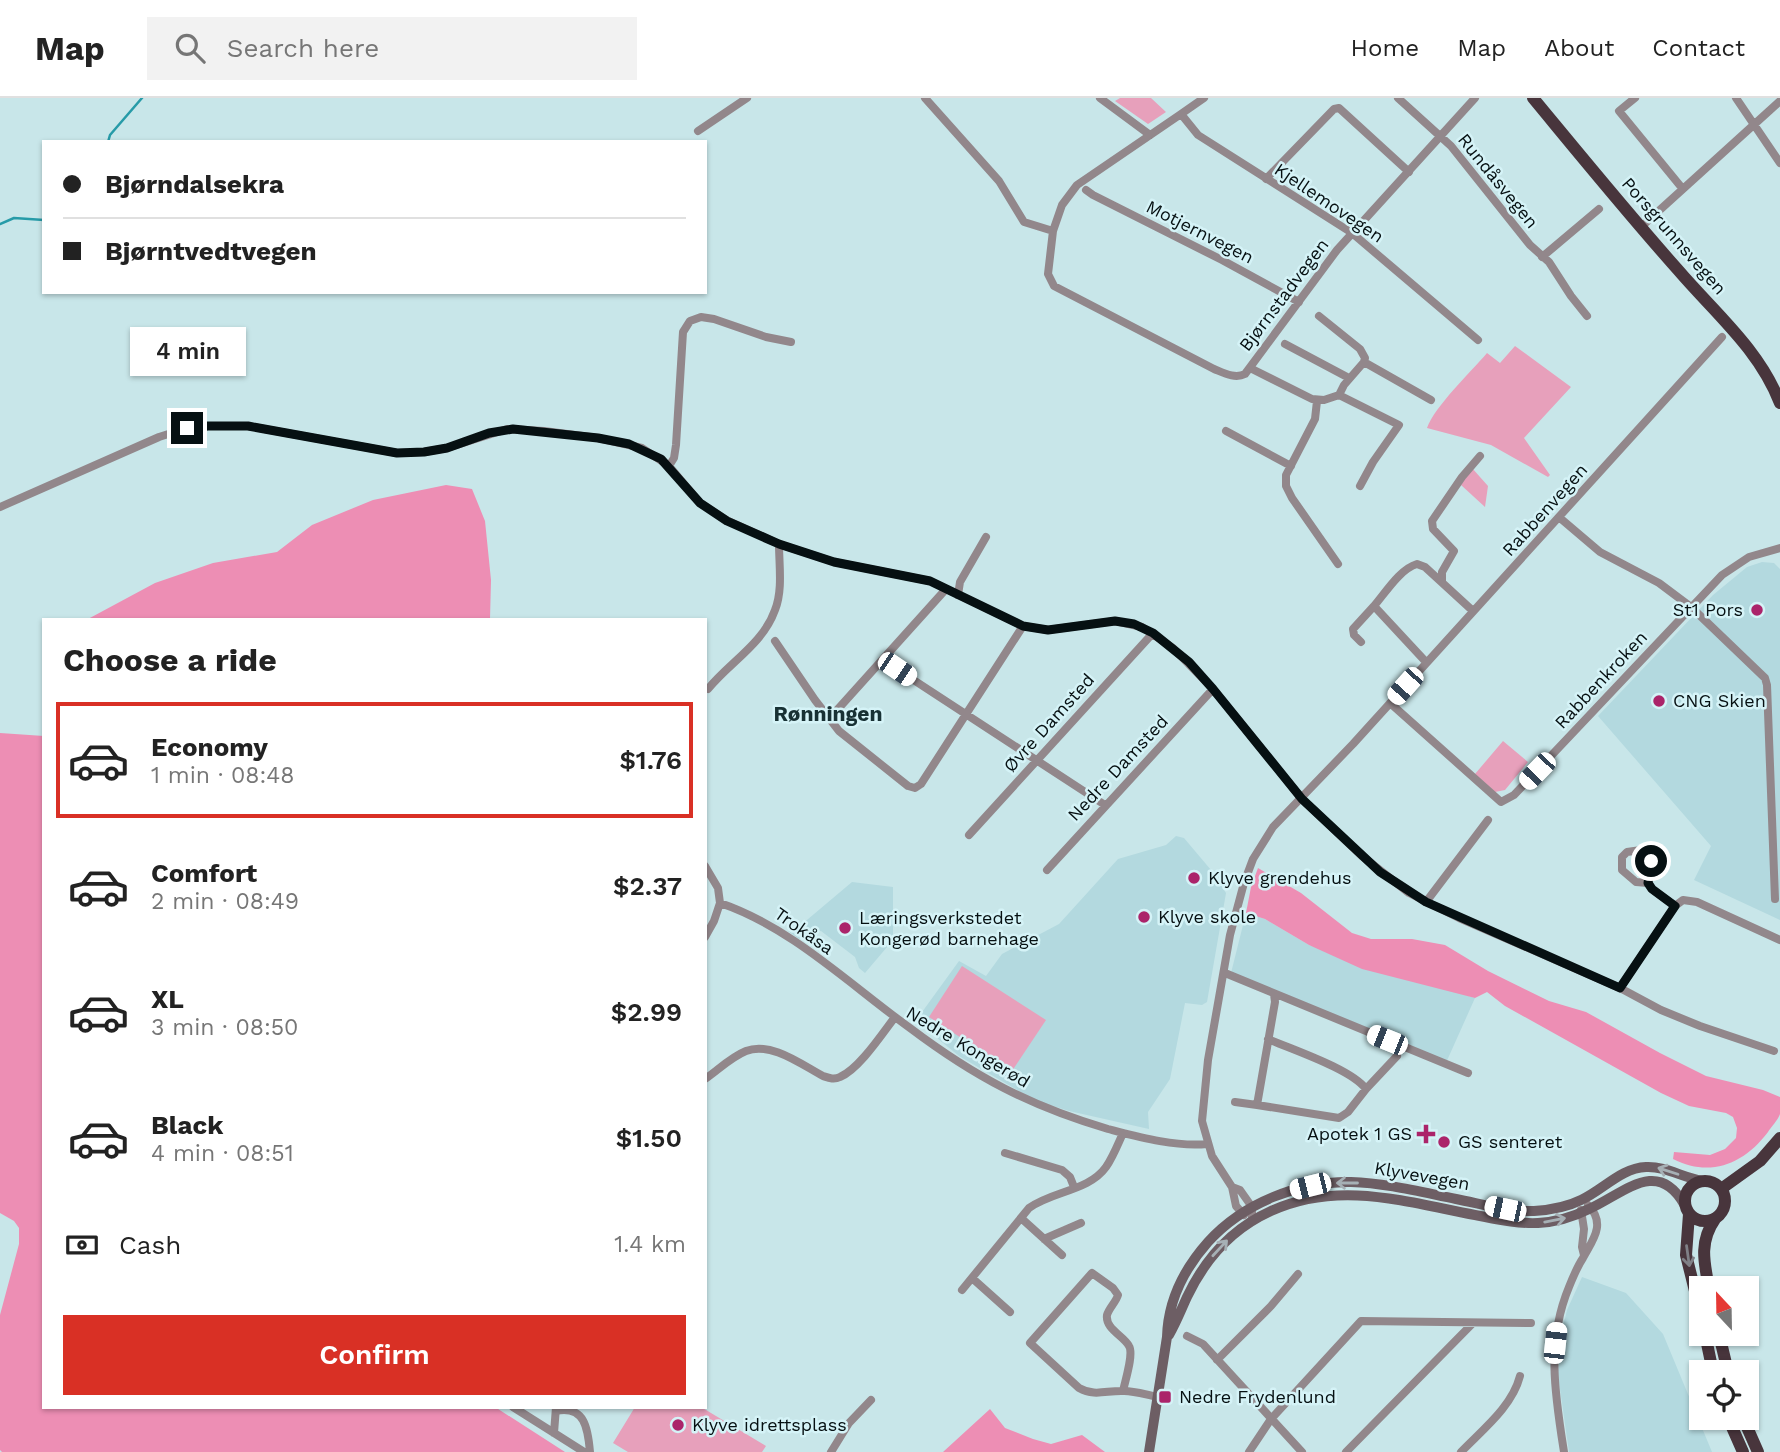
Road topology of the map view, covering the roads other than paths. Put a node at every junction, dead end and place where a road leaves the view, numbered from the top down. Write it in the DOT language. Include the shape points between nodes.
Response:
graph roads {
  1 [pos="747,98"];
  2 [pos="925,98"];
  3 [pos="1100,98"];
  4 [pos="1204,98"];
  5 [pos="1398,98"];
  6 [pos="1475,98"];
  7 [pos="1533,98"];
  8 [pos="1634,98"];
  9 [pos="1736,98"];
  10 [pos="1780,101"];
  11 [pos="1181,114"];
  12 [pos="1755,124"];
  13 [pos="698,131"];
  14 [pos="1150,135"];
  15 [pos="1441,137"];
  16 [pos="1780,163"];
  17 [pos="1409,172"];
  18 [pos="1266,179"];
  19 [pos="1682,188"];
  20 [pos="1086,190"];
  21 [pos="1599,209"];
  22 [pos="1641,227"];
  23 [pos="1053,231"];
  24 [pos="1352,233"];
  25 [pos="1542,257"];
  26 [pos="1298,302"];
  27 [pos="1319,316"];
  28 [pos="1587,316"];
  29 [pos="1722,337"];
  30 [pos="1478,340"];
  31 [pos="791,342"];
  32 [pos="1284,344"];
  33 [pos="1364,362"];
  34 [pos="1250,368"];
  35 [pos="1349,378"];
  36 [pos="1339,395"];
  37 [pos="1431,400"];
  38 [pos="1317,401"];
  39 [pos="1780,403"];
  40 [pos="1226,432"];
  41 [pos="1479,456"];
  42 [pos="669,466"];
  43 [pos="1291,466"];
  44 [pos="1360,486"];
  45 [pos="0,507"];
  46 [pos="1560,518"];
  47 [pos="986,537"];
  48 [pos="779,544"];
  49 [pos="1780,548"];
  50 [pos="1338,564"];
  51 [pos="1441,581"];
  52 [pos="946,589"];
  53 [pos="958,595"];
  54 [pos="1374,606"];
  55 [pos="1692,607"];
  56 [pos="1473,611"];
  57 [pos="1023,626"];
  58 [pos="1153,633"];
  59 [pos="775,641"];
  60 [pos="1361,642"];
  61 [pos="883,660"];
  62 [pos="1426,662"];
  63 [pos="708,689"];
  64 [pos="1213,689"];
  65 [pos="1390,704"];
  66 [pos="966,714"];
  67 [pos="829,719"];
  68 [pos="1037,760"];
  69 [pos="1302,799"];
  70 [pos="1105,805"];
  71 [pos="1488,820"];
  72 [pos="969,835"];
  73 [pos="707,869"];
  74 [pos="1046,870"];
  75 [pos="1648,883"];
  76 [pos="1775,899"];
  77 [pos="1426,902"];
  78 [pos="720,903"];
  79 [pos="1675,906"];
  80 [pos="707,932"];
  81 [pos="1780,940"];
  82 [pos="1225,973"];
  83 [pos="1620,988"];
  84 [pos="1274,994"];
  85 [pos="895,1017"];
  86 [pos="1268,1039"];
  87 [pos="1773,1051"];
  88 [pos="1397,1056"];
  89 [pos="1468,1073"];
  90 [pos="707,1078"];
  91 [pos="1366,1090"];
  92 [pos="1236,1102"];
  93 [pos="1257,1105"];
  94 [pos="1123,1133"];
  95 [pos="1780,1139"];
  96 [pos="1207,1144"];
  97 [pos="1004,1153"];
  98 [pos="1703,1181"];
  99 [pos="1074,1187"];
  100 [pos="1232,1187"];
  101 [pos="1721,1189"];
  102 [pos="1582,1200"];
  103 [pos="1252,1207"];
  104 [pos="1592,1208"];
  105 [pos="1687,1209"];
  106 [pos="1241,1213"];
  107 [pos="1580,1213"];
  108 [pos="1021,1218"];
  109 [pos="1715,1219"];
  110 [pos="1252,1221"];
  111 [pos="1080,1223"];
  112 [pos="1044,1239"];
  113 [pos="1062,1255"];
  114 [pos="1584,1255"];
  115 [pos="1298,1274"];
  116 [pos="1691,1276"];
  117 [pos="1707,1276"];
  118 [pos="972,1278"];
  119 [pos="962,1290"];
  120 [pos="1010,1312"];
  121 [pos="1472,1323"];
  122 [pos="1531,1323"];
  123 [pos="1187,1336"];
  124 [pos="1167,1338"];
  125 [pos="1217,1360"];
  126 [pos="1520,1376"];
  127 [pos="1123,1391"];
  128 [pos="1158,1397"];
  129 [pos="871,1400"];
  130 [pos="516,1409"];
  131 [pos="556,1409"];
  132 [pos="1271,1419"];
  133 [pos="1733,1430"];
  134 [pos="1748,1430"];
  135 [pos="554,1433"];
  136 [pos="584,1452"];
  137 [pos="590,1452"];
  138 [pos="831,1452"];
  139 [pos="1149,1452"];
  140 [pos="1249,1452"];
  141 [pos="1302,1452"];
  142 [pos="1346,1452"];
  143 [pos="1461,1452"];
  144 [pos="1564,1452"];
  145 [pos="1742,1452"];
  146 [pos="1758,1452"];
  1 -- 13 [label="street"];
  2 -- 23 [label="street" via="999,181 1024,222"];
  3 -- 14 [label="street"];
  4 -- 11 [label="street"];
  5 -- 15 [label="street, Rundåsvegen"];
  6 -- 15 [label="street, Bjørnstadvegen"];
  7 -- 22 [label="highway, Porsgrunnsvegen"];
  8 -- 19 [label="street" via="1619,111"];
  9 -- 12 [label="street"];
  10 -- 12 [label="street"];
  11 -- 14 [label="street"];
  11 -- 18 [label="street, Kjellemovegen" via="1198,135"];
  12 -- 16 [label="street"];
  12 -- 19 [label="street"];
  14 -- 23 [label="street" via="1077,185 1062,205"];
  15 -- 17 [label="street, Bjørnstadvegen"];
  15 -- 25 [label="street, Rundåsvegen"];
  17 -- 18 [label="street" via="1339,108"];
  17 -- 24 [label="street, Bjørnstadvegen"];
  18 -- 24 [label="street, Kjellemovegen"];
  19 -- 22 [label="street"];
  20 -- 26 [label="street, Motjernvegen"];
  21 -- 25 [label="street"];
  22 -- 39 [label="highway, Porsgrunnsvegen" via="1744,342"];
  23 -- 34 [label="street, Bjørnstadvegen" via="1048,274 1054,286 1221,372 1241,376"];
  24 -- 26 [label="street, Bjørnstadvegen"];
  24 -- 30 [label="street, Kjellemovegen"];
  25 -- 28 [label="street, Rundåsvegen"];
  26 -- 34 [label="street, Bjørnstadvegen"];
  27 -- 33 [label="street" via="1360,349"];
  29 -- 46 [label="street, Rabbenvegen"];
  31 -- 42 [label="street" via="714,319 695,318 686,325 676,445"];
  32 -- 35 [label="street"];
  33 -- 35 [label="street"];
  33 -- 37 [label="street"];
  34 -- 38 [label="street"];
  35 -- 36 [label="street"];
  36 -- 38 [label="street"];
  36 -- 44 [label="street" via="1399,425"];
  38 -- 43 [label="street" via="1315,419"];
  40 -- 43 [label="street"];
  41 -- 51 [label="street" via="1432,521 1433,529 1454,551"];
  42 -- 45 [label="street" via="629,444 523,429 489,433 447,448 397,453 248,426 208,426 159,437"];
  42 -- 48 [label="street" via="712,512"];
  43 -- 50 [label="street" via="1288,491"];
  46 -- 55 [label="street" via="1600,552 1659,583"];
  46 -- 56 [label="street, Rabbenvegen"];
  47 -- 53 [label="street" via="960,582"];
  48 -- 52 [label="street" via="834,562 918,577"];
  48 -- 63 [label="street" via="778,600 770,621 755,643"];
  49 -- 55 [label="street, Rabbenkroken" via="1739,563"];
  51 -- 54 [label="street" via="1420,564 1413,564"];
  51 -- 56 [label="street"];
  52 -- 53 [label="street"];
  52 -- 61 [label="street"];
  53 -- 57 [label="street"];
  54 -- 60 [label="street" via="1353,629"];
  54 -- 62 [label="street"];
  55 -- 65 [label="street, Rabbenkroken" via="1514,795 1501,802"];
  55 -- 76 [label="street" via="1767,685"];
  56 -- 62 [label="street, Rabbenvegen"];
  57 -- 58 [label="street" via="1048,630 1115,621"];
  57 -- 66 [label="street"];
  58 -- 64 [label="street"];
  58 -- 68 [label="street, Øvre Damsted"];
  59 -- 67 [label="street"];
  61 -- 66 [label="street"];
  61 -- 67 [label="street"];
  62 -- 65 [label="street, Rabbenvegen"];
  64 -- 69 [label="street"];
  64 -- 70 [label="street, Nedre Damsted"];
  65 -- 69 [label="street, Rabbenvegen"];
  66 -- 67 [label="street" via="915,788 847,738"];
  66 -- 68 [label="street"];
  68 -- 70 [label="street"];
  68 -- 72 [label="street, Øvre Damsted"];
  69 -- 77 [label="street" via="1380,872"];
  69 -- 82 [label="street" via="1273,827 1253,859 1238,904"];
  70 -- 74 [label="street, Nedre Damsted"];
  71 -- 77 [label="street"];
  73 -- 78 [label="street" via="718,888"];
  75 -- 75 [label="street" via="1647,853 1627,852 1622,870 1636,882"];
  75 -- 79 [label="street"];
  77 -- 83 [label="street"];
  78 -- 80 [label="street"];
  78 -- 85 [label="street, Trokåsa" via="769,924"];
  79 -- 81 [label="street" via="1683,900 1697,902"];
  79 -- 83 [label="street"];
  82 -- 84 [label="street"];
  82 -- 96 [label="street" via="1202,1105"];
  83 -- 87 [label="street" via="1700,1026"];
  84 -- 86 [label="street"];
  84 -- 89 [label="street"];
  85 -- 90 [label="street, Nedre Kongerød" via="856,1064 838,1078 823,1076 771,1050 754,1049"];
  85 -- 94 [label="street, Nedre Kongerød" via="996,1086 1032,1104"];
  86 -- 91 [label="street" via="1343,1072"];
  86 -- 93 [label="street"];
  88 -- 91 [label="street"];
  91 -- 93 [label="street" via="1339,1118"];
  92 -- 93 [label="street"];
  94 -- 96 [label="street, Nedre Kongerød" via="1190,1146"];
  94 -- 99 [label="street" via="1106,1168"];
  95 -- 101 [label="highway" via="1760,1161"];
  96 -- 100 [label="street"];
  97 -- 99 [label="street" via="1062,1170"];
  98 -- 101 [label="highway"];
  98 -- 102 [label="main road, Klyvevegen, one-way" via="1645,1167 1623,1174"];
  98 -- 105 [label="highway" via="1687,1191"];
  99 -- 108 [label="street" via="1034,1205"];
  100 -- 103 [label="street" via="1240,1190"];
  100 -- 106 [label="street"];
  101 -- 109 [label="highway" via="1725,1205"];
  102 -- 103 [label="main road, Klyvevegen, one-way" via="1519,1211 1350,1182 1310,1186"];
  102 -- 104 [label="street"];
  102 -- 107 [label="street"];
  103 -- 106 [label="main road, Klyvevegen"];
  103 -- 110 [label="street"];
  104 -- 105 [label="main road, Klyvevegen" via="1628,1187 1653,1181 1675,1190"];
  104 -- 107 [label="main road, Klyvevegen"];
  104 -- 114 [label="street" via="1597,1231"];
  105 -- 109 [label="highway" via="1704,1222"];
  105 -- 116 [label="highway, one-way" via="1686,1255"];
  106 -- 110 [label="street"];
  106 -- 124 [label="main road, Klyvevegen" via="1187,1268 1175,1294"];
  110 -- 107 [label="main road, Klyvevegen, one-way" via="1293,1202 1350,1194 1520,1223"];
  107 -- 114 [label="street"];
  108 -- 112 [label="street"];
  108 -- 118 [label="street"];
  109 -- 117 [label="highway" via="1703,1249"];
  124 -- 110 [label="main road, Klyvevegen, one-way" via="1208,1261"];
  111 -- 112 [label="street"];
  112 -- 113 [label="street"];
  114 -- 144 [label="street" via="1562,1305 1553,1357"];
  115 -- 125 [label="street"];
  118 -- 119 [label="street"];
  118 -- 120 [label="street"];
  121 -- 122 [label="street"];
  121 -- 132 [label="street" via="1361,1321"];
  121 -- 142 [label="street"];
  123 -- 125 [label="street" via="1203,1344"];
  124 -- 128 [label="main road, Klyvevegen"];
  125 -- 132 [label="street"];
  126 -- 143 [label="street" via="1506,1406"];
  127 -- 127 [label="street" via="1095,1394 1079,1388 1030,1343 1093,1273 1118,1295 1107,1318 1130,1346"];
  127 -- 128 [label="street"];
  128 -- 139 [label="main road, Klyvevegen"];
  129 -- 138 [label="street"];
  130 -- 135 [label="street"];
  131 -- 135 [label="street"];
  131 -- 137 [label="street" via="580,1415"];
  132 -- 140 [label="street"];
  132 -- 141 [label="street"];
  133 -- 145 [label="highway"];
  134 -- 146 [label="highway"];
  135 -- 136 [label="street"];
}
